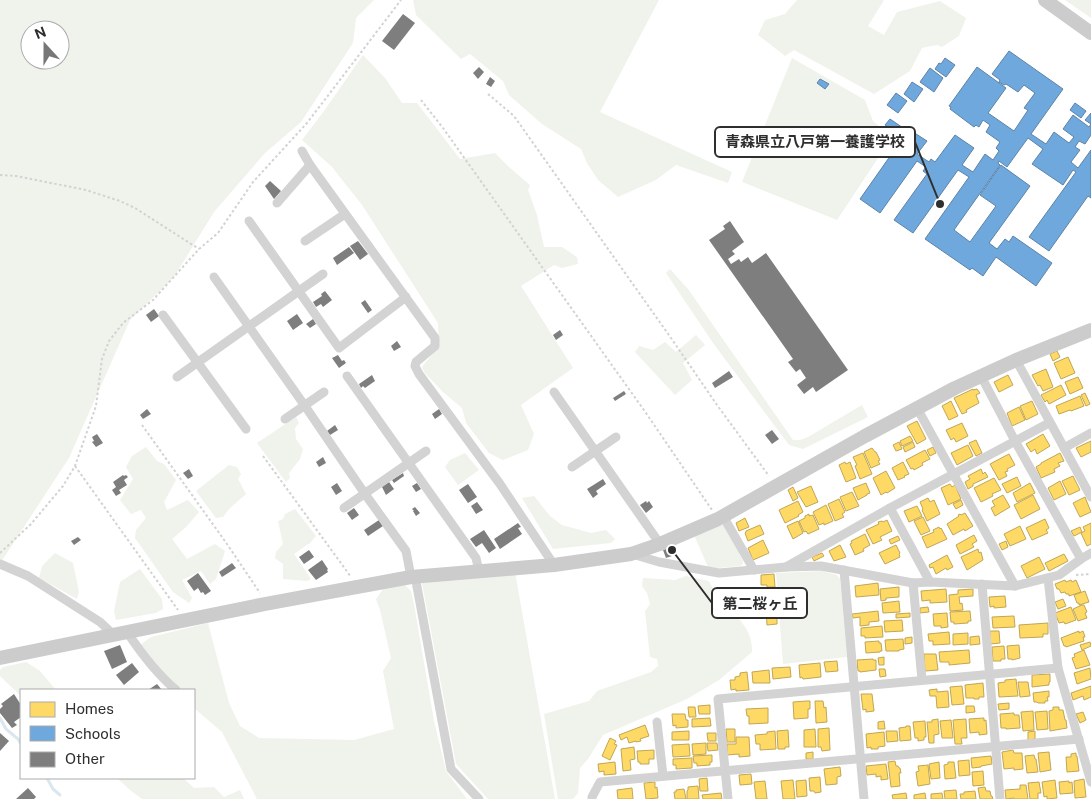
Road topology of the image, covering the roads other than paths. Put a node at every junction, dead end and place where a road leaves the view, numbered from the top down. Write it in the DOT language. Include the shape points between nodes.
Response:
graph roads {
  1 [pos="1045,0"];
  2 [pos="1091,33"];
  3 [pos="302,151"];
  4 [pos="310,165"];
  5 [pos="277,202"];
  6 [pos="345,214"];
  7 [pos="249,221"];
  8 [pos="305,241"];
  9 [pos="323,274"];
  10 [pos="214,277"];
  11 [pos="299,291"];
  12 [pos="406,297"];
  13 [pos="164,315"];
  14 [pos="249,327"];
  15 [pos="1091,330"];
  16 [pos="1016,360"];
  17 [pos="198,363"];
  18 [pos="347,376"];
  19 [pos="981,376"];
  20 [pos="177,377"];
  21 [pos="324,392"];
  22 [pos="554,392"];
  23 [pos="305,406"];
  24 [pos="917,408"];
  25 [pos="285,419"];
  26 [pos="1049,423"];
  27 [pos="246,430"];
  28 [pos="1091,433"];
  29 [pos="616,437"];
  30 [pos="1016,441"];
  31 [pos="1064,448"];
  32 [pos="426,451"];
  33 [pos="596,451"];
  34 [pos="409,463"];
  35 [pos="572,467"];
  36 [pos="954,474"];
  37 [pos="365,494"];
  38 [pos="1091,497"];
  39 [pos="344,508"];
  40 [pos="890,508"];
  41 [pos="720,517"];
  42 [pos="660,544"];
  43 [pos="1091,553"];
  44 [pos="631,554"];
  45 [pos="1081,559"];
  46 [pos="0,564"];
  47 [pos="554,565"];
  48 [pos="786,568"];
  49 [pos="754,570"];
  50 [pos="844,570"];
  51 [pos="479,571"];
  52 [pos="413,577"];
  53 [pos="1048,578"];
  54 [pos="930,582"];
  55 [pos="913,583"];
  56 [pos="982,584"];
  57 [pos="1015,586"];
  58 [pos="120,633"];
  59 [pos="0,658"];
  60 [pos="1058,668"];
  61 [pos="989,674"];
  62 [pos="922,680"];
  63 [pos="854,686"];
  64 [pos="175,689"];
  65 [pos="657,722"];
  66 [pos="1079,739"];
  67 [pos="995,747"];
  68 [pos="860,759"];
  69 [pos="726,772"];
  70 [pos="663,776"];
  71 [pos="1091,782"];
  72 [pos="479,799"];
  73 [pos="592,799"];
  74 [pos="728,799"];
  75 [pos="864,799"];
  76 [pos="1000,799"];
  1 -- 2 [label="street"];
  3 -- 4 [label="street"];
  4 -- 5 [label="street"];
  4 -- 6 [label="street"];
  6 -- 8 [label="street"];
  6 -- 12 [label="street"];
  7 -- 11 [label="street"];
  9 -- 11 [label="street"];
  10 -- 14 [label="street"];
  11 -- 12 [label="street" via="339,348"];
  11 -- 14 [label="street"];
  12 -- 47 [label="street" via="435,338 435,346 416,362 419,374 500,484"];
  13 -- 17 [label="street"];
  14 -- 17 [label="street"];
  14 -- 23 [label="street"];
  15 -- 16 [label="street"];
  16 -- 19 [label="street"];
  16 -- 26 [label="street"];
  17 -- 20 [label="street"];
  17 -- 27 [label="street"];
  18 -- 34 [label="street"];
  19 -- 24 [label="street"];
  19 -- 30 [label="street"];
  21 -- 23 [label="street"];
  22 -- 33 [label="street"];
  23 -- 25 [label="street"];
  23 -- 37 [label="street"];
  24 -- 36 [label="street"];
  24 -- 41 [label="street"];
  26 -- 30 [label="street"];
  26 -- 31 [label="street"];
  28 -- 31 [label="street"];
  29 -- 33 [label="street"];
  30 -- 36 [label="street"];
  30 -- 45 [label="street"];
  31 -- 38 [label="street"];
  32 -- 34 [label="street"];
  33 -- 35 [label="street"];
  33 -- 42 [label="street"];
  34 -- 37 [label="street"];
  34 -- 51 [label="street" via="476,558"];
  36 -- 40 [label="street"];
  36 -- 57 [label="street"];
  37 -- 39 [label="street"];
  37 -- 52 [label="street" via="406,551"];
  40 -- 48 [label="street"];
  40 -- 54 [label="street"];
  41 -- 42 [label="street"];
  41 -- 49 [label="street"];
  42 -- 44 [label="street"];
  43 -- 45 [label="street"];
  44 -- 47 [label="street"];
  44 -- 49 [label="street" via="719,573"];
  45 -- 53 [label="street" via="1059,575"];
  46 -- 58 [label="street" via="28,576"];
  47 -- 51 [label="street"];
  48 -- 49 [label="street"];
  48 -- 50 [label="street" via="821,566"];
  50 -- 55 [label="street"];
  50 -- 63 [label="street"];
  51 -- 52 [label="street"];
  52 -- 58 [label="street"];
  52 -- 72 [label="street" via="451,768"];
  53 -- 57 [label="street"];
  53 -- 60 [label="street"];
  54 -- 55 [label="street"];
  54 -- 56 [label="street"];
  55 -- 62 [label="street"];
  56 -- 57 [label="street"];
  56 -- 61 [label="street"];
  58 -- 59 [label="street"];
  58 -- 64 [label="street"];
  60 -- 61 [label="street"];
  60 -- 66 [label="street"];
  61 -- 62 [label="street"];
  61 -- 67 [label="street"];
  62 -- 63 [label="street"];
  63 -- 68 [label="street"];
  63 -- 69 [label="street" via="718,699"];
  65 -- 70 [label="street"];
  66 -- 67 [label="street"];
  66 -- 71 [label="street"];
  67 -- 68 [label="street"];
  67 -- 76 [label="street"];
  68 -- 69 [label="street"];
  68 -- 75 [label="street"];
  69 -- 70 [label="street"];
  69 -- 74 [label="street"];
  70 -- 73 [label="street" via="600,782"];
}
